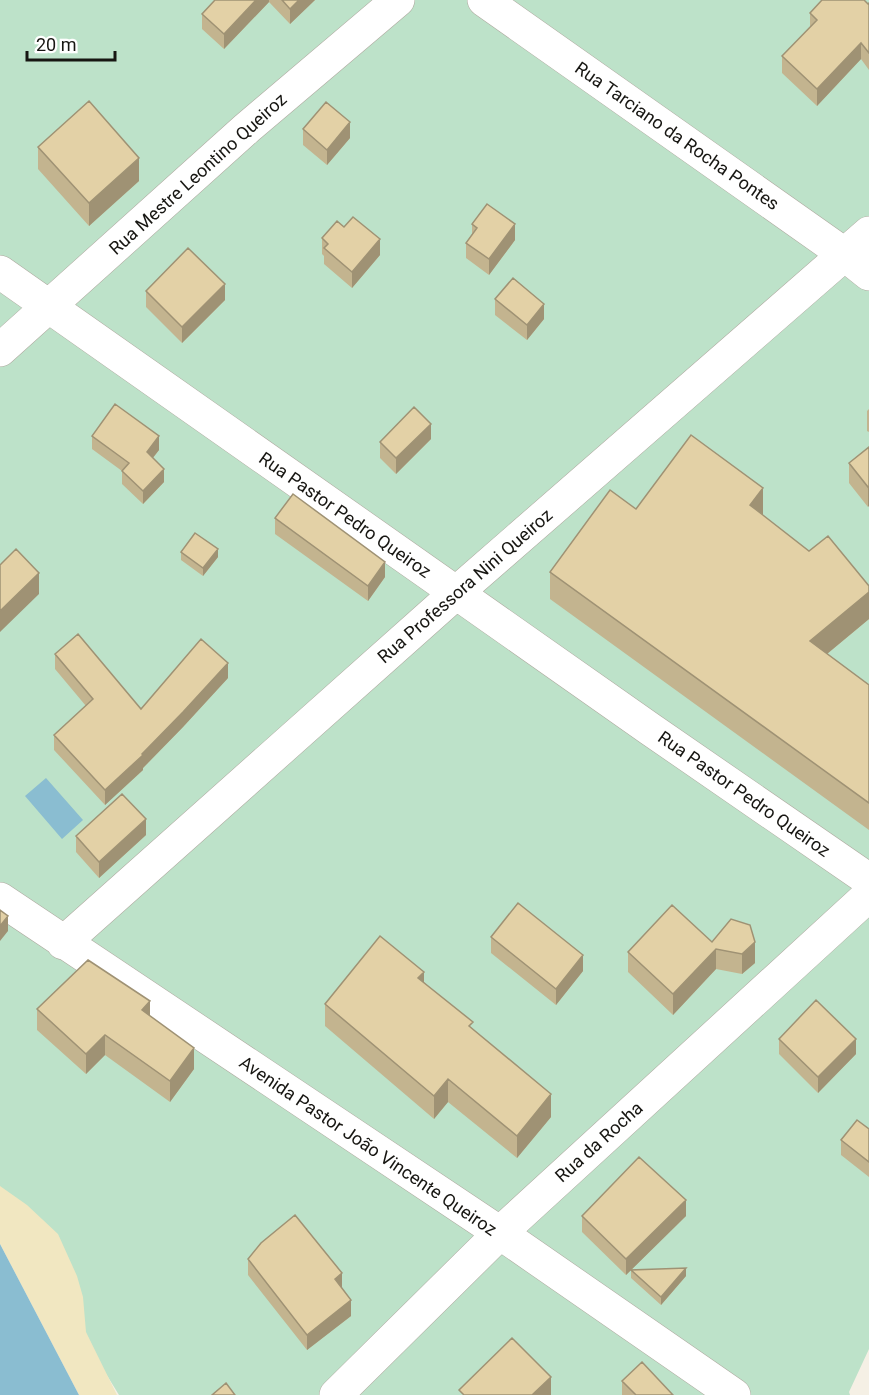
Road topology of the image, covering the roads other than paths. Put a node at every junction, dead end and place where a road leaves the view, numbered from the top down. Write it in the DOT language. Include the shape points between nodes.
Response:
graph roads {
  1 [pos="398,0"];
  2 [pos="484,0"];
  3 [pos="869,233"];
  4 [pos="857,264"];
  5 [pos="0,272"];
  6 [pos="48,307"];
  7 [pos="0,351"];
  8 [pos="456,593"];
  9 [pos="869,880"];
  10 [pos="869,896"];
  11 [pos="0,899"];
  12 [pos="63,943"];
  13 [pos="500,1233"];
  14 [pos="336,1395"];
  15 [pos="734,1395"];
  1 -- 6 [label="street, Rua Mestre Leontino Queiroz" via="247,128"];
  2 -- 4 [label="street, Rua Tarciano da Rocha Pontes"];
  3 -- 4 [label="street, Rua Professora Nini Queiroz"];
  4 -- 8 [label="street, Rua Professora Nini Queiroz"];
  5 -- 6 [label="street, Rua Pastor Pedro Queiroz"];
  6 -- 7 [label="street, Rua Mestre Leontino Queiroz"];
  6 -- 8 [label="street, Rua Pastor Pedro Queiroz"];
  8 -- 9 [label="street, Rua Pastor Pedro Queiroz"];
  8 -- 12 [label="street, Rua Professora Nini Queiroz"];
  10 -- 13 [label="street, Rua da Rocha"];
  11 -- 12 [label="street, Avenida Pastor João Vincente Queiroz"];
  12 -- 13 [label="street, Avenida Pastor João Vincente Queiroz"];
  13 -- 14 [label="street, Rua da Rocha"];
  13 -- 15 [label="street, Avenida Pastor João Vincente Queiroz"];
}
